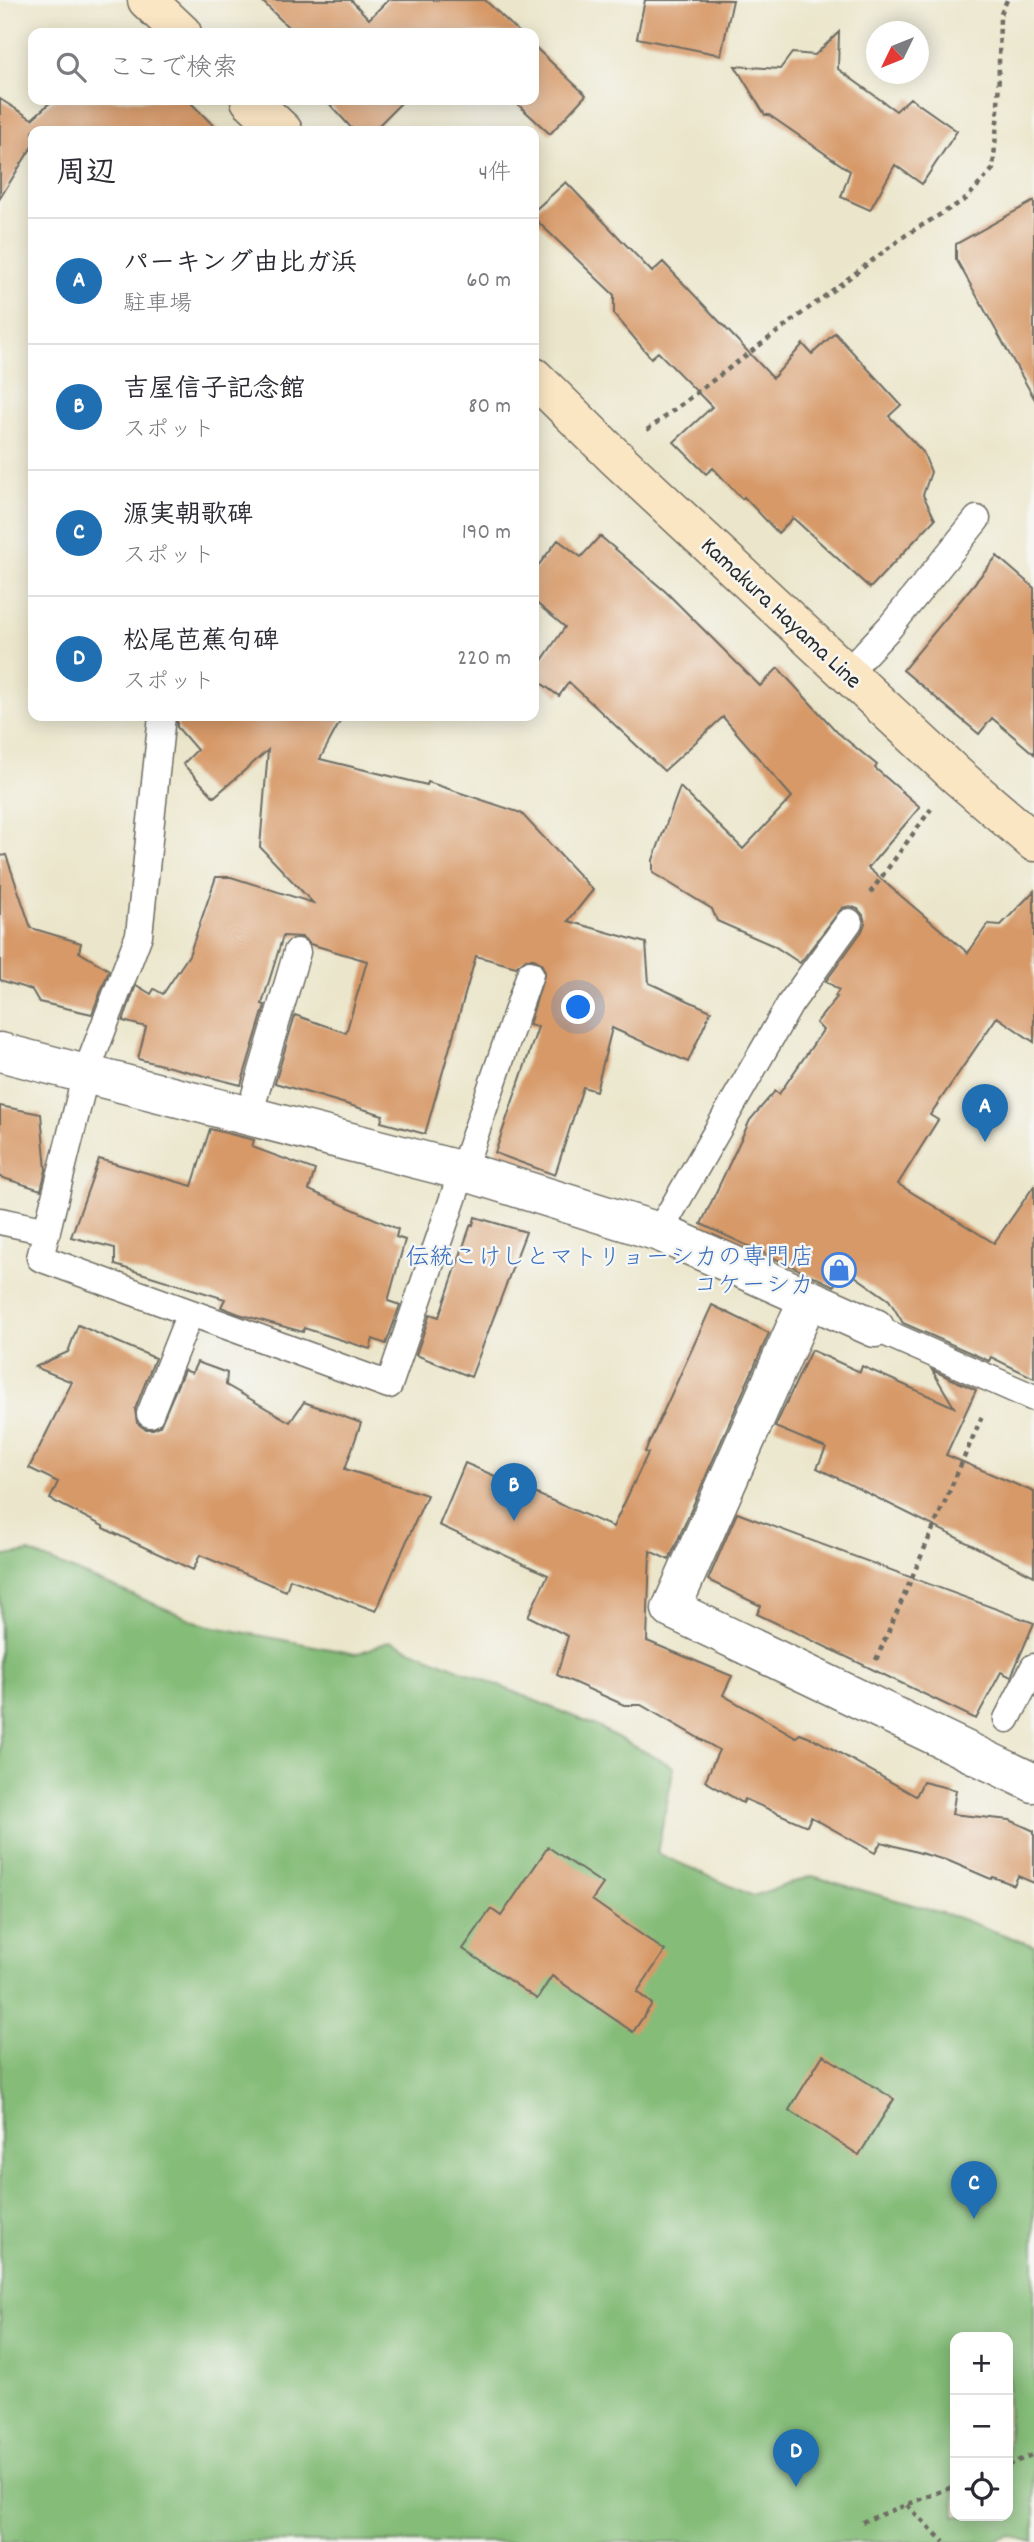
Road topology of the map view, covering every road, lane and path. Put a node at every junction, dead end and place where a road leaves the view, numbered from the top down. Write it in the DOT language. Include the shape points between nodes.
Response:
graph roads {
  1 [pos="147,0"];
  2 [pos="1007,0"];
  3 [pos="177,28"];
  4 [pos="255,105"];
  5 [pos="277,126"];
  6 [pos="539,382"];
  7 [pos="613,455"];
  8 [pos="977,519"];
  9 [pos="847,673"];
  10 [pos="161,721"];
  11 [pos="956,775"];
  12 [pos="1034,842"];
  13 [pos="849,922"];
  14 [pos="297,952"];
  15 [pos="530,974"];
  16 [pos="0,1052"];
  17 [pos="86,1073"];
  18 [pos="249,1115"];
  19 [pos="463,1171"];
  20 [pos="0,1221"];
  21 [pos="47,1231"];
  22 [pos="660,1232"];
  23 [pos="808,1299"];
  24 [pos="190,1313"];
  25 [pos="875,1328"];
  26 [pos="997,1381"];
  27 [pos="1034,1398"];
  28 [pos="150,1414"];
  29 [pos="875,1663"];
  30 [pos="1034,1667"];
  31 [pos="1007,1719"];
  32 [pos="1034,1783"];
  33 [pos="1034,2454"];
  34 [pos="1013,2463"];
  35 [pos="950,2488"];
  36 [pos="907,2505"];
  37 [pos="862,2522"];
  38 [pos="944,2542"];
  1 -- 3 [label="main road"];
  2 -- 7 [label="path" via="1000,16 993,169 966,199 906,235"];
  4 -- 5 [label="main road"];
  6 -- 7 [label="main road, Kamakura Hayama Line"];
  7 -- 9 [label="main road, Kamakura Hayama Line"];
  8 -- 9 [label="lane"];
  9 -- 11 [label="main road, Kamakura Hayama Line"];
  10 -- 17 [label="lane" via="139,934"];
  11 -- 12 [label="main road, Kamakura Hayama Line"];
  11 -- 13 [label="path"];
  13 -- 22 [label="lane" via="790,1004"];
  14 -- 18 [label="lane"];
  15 -- 19 [label="lane"];
  16 -- 17 [label="street"];
  17 -- 18 [label="street"];
  17 -- 21 [label="lane"];
  18 -- 19 [label="street"];
  19 -- 22 [label="street"];
  19 -- 24 [label="lane" via="389,1385"];
  20 -- 21 [label="lane"];
  21 -- 24 [label="lane" via="40,1258"];
  22 -- 23 [label="street"];
  23 -- 25 [label="street"];
  23 -- 32 [label="street" via="671,1609"];
  24 -- 28 [label="lane"];
  25 -- 26 [label="lane"];
  26 -- 27 [label="lane"];
  26 -- 29 [label="path"];
  30 -- 31 [label="lane"];
  33 -- 34 [label="path"];
  35 -- 36 [label="path"];
  36 -- 37 [label="path"];
  36 -- 38 [label="path"];
}
